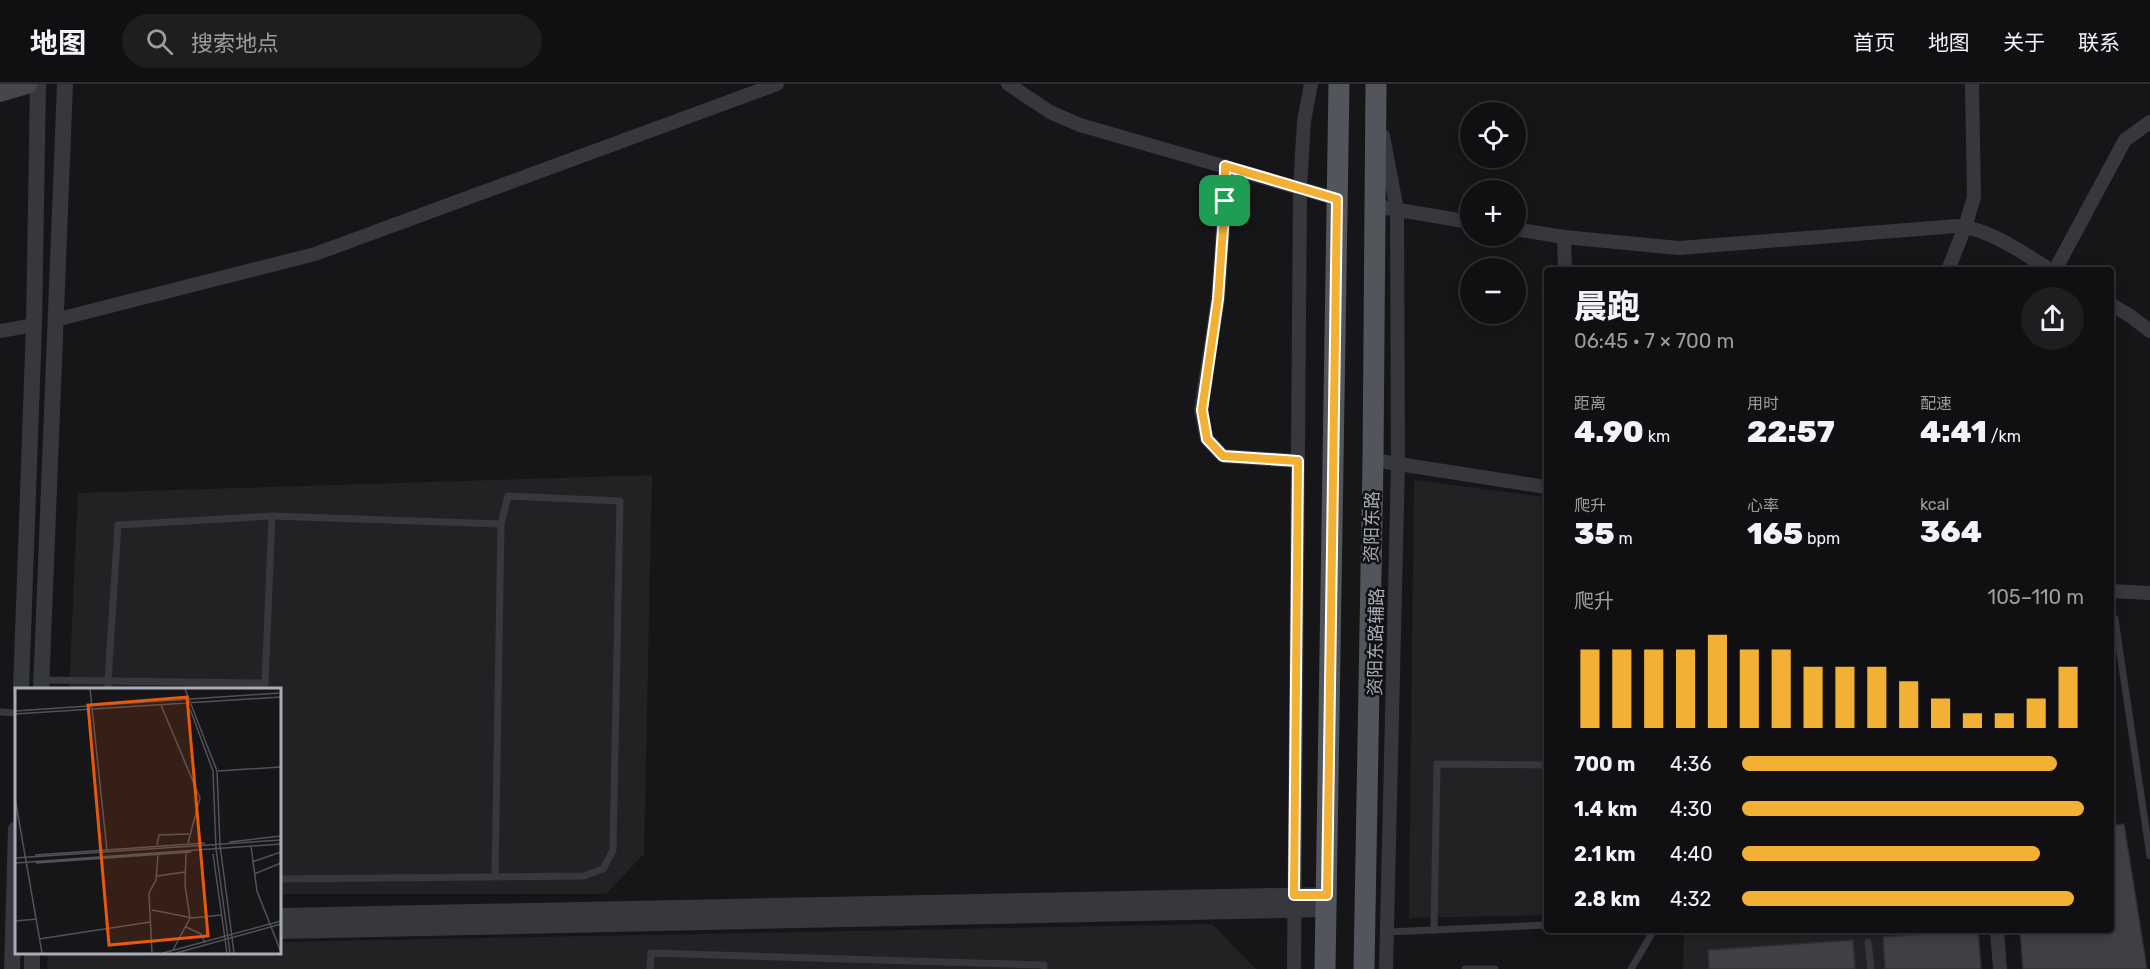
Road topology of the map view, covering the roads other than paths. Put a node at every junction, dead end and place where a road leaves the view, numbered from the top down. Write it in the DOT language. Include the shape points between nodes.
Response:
graph roads {
  1 [pos="27,84"];
  2 [pos="38,84"];
  3 [pos="65,84"];
  4 [pos="777,84"];
  5 [pos="1008,84"];
  6 [pos="1311,84"];
  7 [pos="1339,84"];
  8 [pos="1972,84"];
  9 [pos="1377,90"];
  10 [pos="0,92"];
  11 [pos="2150,122"];
  12 [pos="1225,166"];
  13 [pos="1300,188"];
  14 [pos="1337,199"];
  15 [pos="1375,206"];
  16 [pos="1397,210"];
  17 [pos="1460,220"];
  18 [pos="1965,227"];
  19 [pos="1526,231"];
  20 [pos="1564,237"];
  21 [pos="1565,267"];
  22 [pos="1949,267"];
  23 [pos="2048,267"];
  24 [pos="2055,267"];
  25 [pos="2114,306"];
  26 [pos="55,320"];
  27 [pos="34,325"];
  28 [pos="0,331"];
  29 [pos="2150,331"];
  30 [pos="1373,460"];
  31 [pos="1298,461"];
  32 [pos="1398,464"];
  33 [pos="1544,487"];
  34 [pos="272,516"];
  35 [pos="501,524"];
  36 [pos="2114,591"];
  37 [pos="2150,593"];
  38 [pos="2115,619"];
  39 [pos="108,681"];
  40 [pos="42,685"];
  41 [pos="265,687"];
  42 [pos="21,688"];
  43 [pos="108,688"];
  44 [pos="0,712"];
  45 [pos="15,713"];
  46 [pos="1544,765"];
  47 [pos="15,846"];
  48 [pos="2150,856"];
  49 [pos="495,877"];
  50 [pos="280,879"];
  51 [pos="1327,902"];
  52 [pos="1294,903"];
  53 [pos="280,916"];
  54 [pos="1544,925"];
  55 [pos="10,929"];
  56 [pos="1434,930"];
  57 [pos="280,931"];
  58 [pos="1365,932"];
  59 [pos="1387,932"];
  60 [pos="1651,933"];
  61 [pos="1997,933"];
  62 [pos="1868,942"];
  63 [pos="12,969"];
  64 [pos="650,969"];
  65 [pos="1044,969"];
  66 [pos="1294,969"];
  67 [pos="1325,969"];
  68 [pos="1364,969"];
  69 [pos="1386,969"];
  70 [pos="1465,969"];
  71 [pos="1495,969"];
  72 [pos="1631,969"];
  73 [pos="1870,969"];
  74 [pos="2000,969"];
  1 -- 10 [label="main road"];
  2 -- 27 [label="street"];
  3 -- 26 [label="street"];
  4 -- 26 [label="street" via="315,254"];
  5 -- 12 [label="street" via="1050,112 1080,125"];
  6 -- 13 [label="street" via="1304,121"];
  7 -- 14 [label="main road"];
  8 -- 18 [label="street" via="1974,197"];
  9 -- 15 [label="main road, 资阳东路"];
  9 -- 16 [label="street, 资阳东路辅路"];
  11 -- 24 [label="street" via="2125,140"];
  12 -- 13 [label="street"];
  12 -- 31 [label="street" via="1218,299 1202,410 1207,439 1223,456"];
  13 -- 14 [label="street"];
  13 -- 31 [label="street"];
  14 -- 51 [label="main road"];
  15 -- 16 [label="street"];
  15 -- 30 [label="main road, 资阳东路"];
  16 -- 17 [label="street"];
  16 -- 32 [label="street, 资阳东路辅路"];
  18 -- 20 [label="street" via="1679,248"];
  18 -- 22 [label="street"];
  18 -- 23 [label="street" via="1991,236"];
  19 -- 20 [label="street"];
  20 -- 21 [label="street"];
  25 -- 29 [label="street"];
  26 -- 40 [label="street"];
  27 -- 28 [label="street"];
  27 -- 42 [label="street"];
  30 -- 32 [label="street"];
  30 -- 58 [label="main road, 资阳东路"];
  31 -- 52 [label="street"];
  32 -- 33 [label="street"];
  32 -- 59 [label="street, 资阳东路辅路"];
  34 -- 35 [label="lane"];
  34 -- 39 [label="lane" via="118,525"];
  34 -- 41 [label="lane"];
  35 -- 49 [label="lane"];
  35 -- 49 [label="lane" via="508,496 620,501 614,850 603,869 584,876"];
  36 -- 37 [label="street"];
  38 -- 48 [label="lane"];
  39 -- 40 [label="lane"];
  39 -- 41 [label="lane"];
  39 -- 43 [label="lane"];
  44 -- 45 [label="lane"];
  46 -- 56 [label="lane" via="1437,764"];
  47 -- 55 [label="street"];
  49 -- 50 [label="lane"];
  51 -- 52 [label="street"];
  51 -- 67 [label="main road"];
  52 -- 53 [label="street"];
  52 -- 57 [label="street"];
  52 -- 66 [label="street"];
  54 -- 56 [label="lane"];
  55 -- 63 [label="street"];
  56 -- 59 [label="lane"];
  58 -- 59 [label="street"];
  58 -- 68 [label="main road, 资阳东路"];
  59 -- 69 [label="street, 资阳东路辅路"];
  60 -- 72 [label="lane"];
  61 -- 74 [label="street"];
  62 -- 73 [label="lane"];
  64 -- 65 [label="lane" via="651,953 1044,965"];
  70 -- 71 [label="lane"];
}
